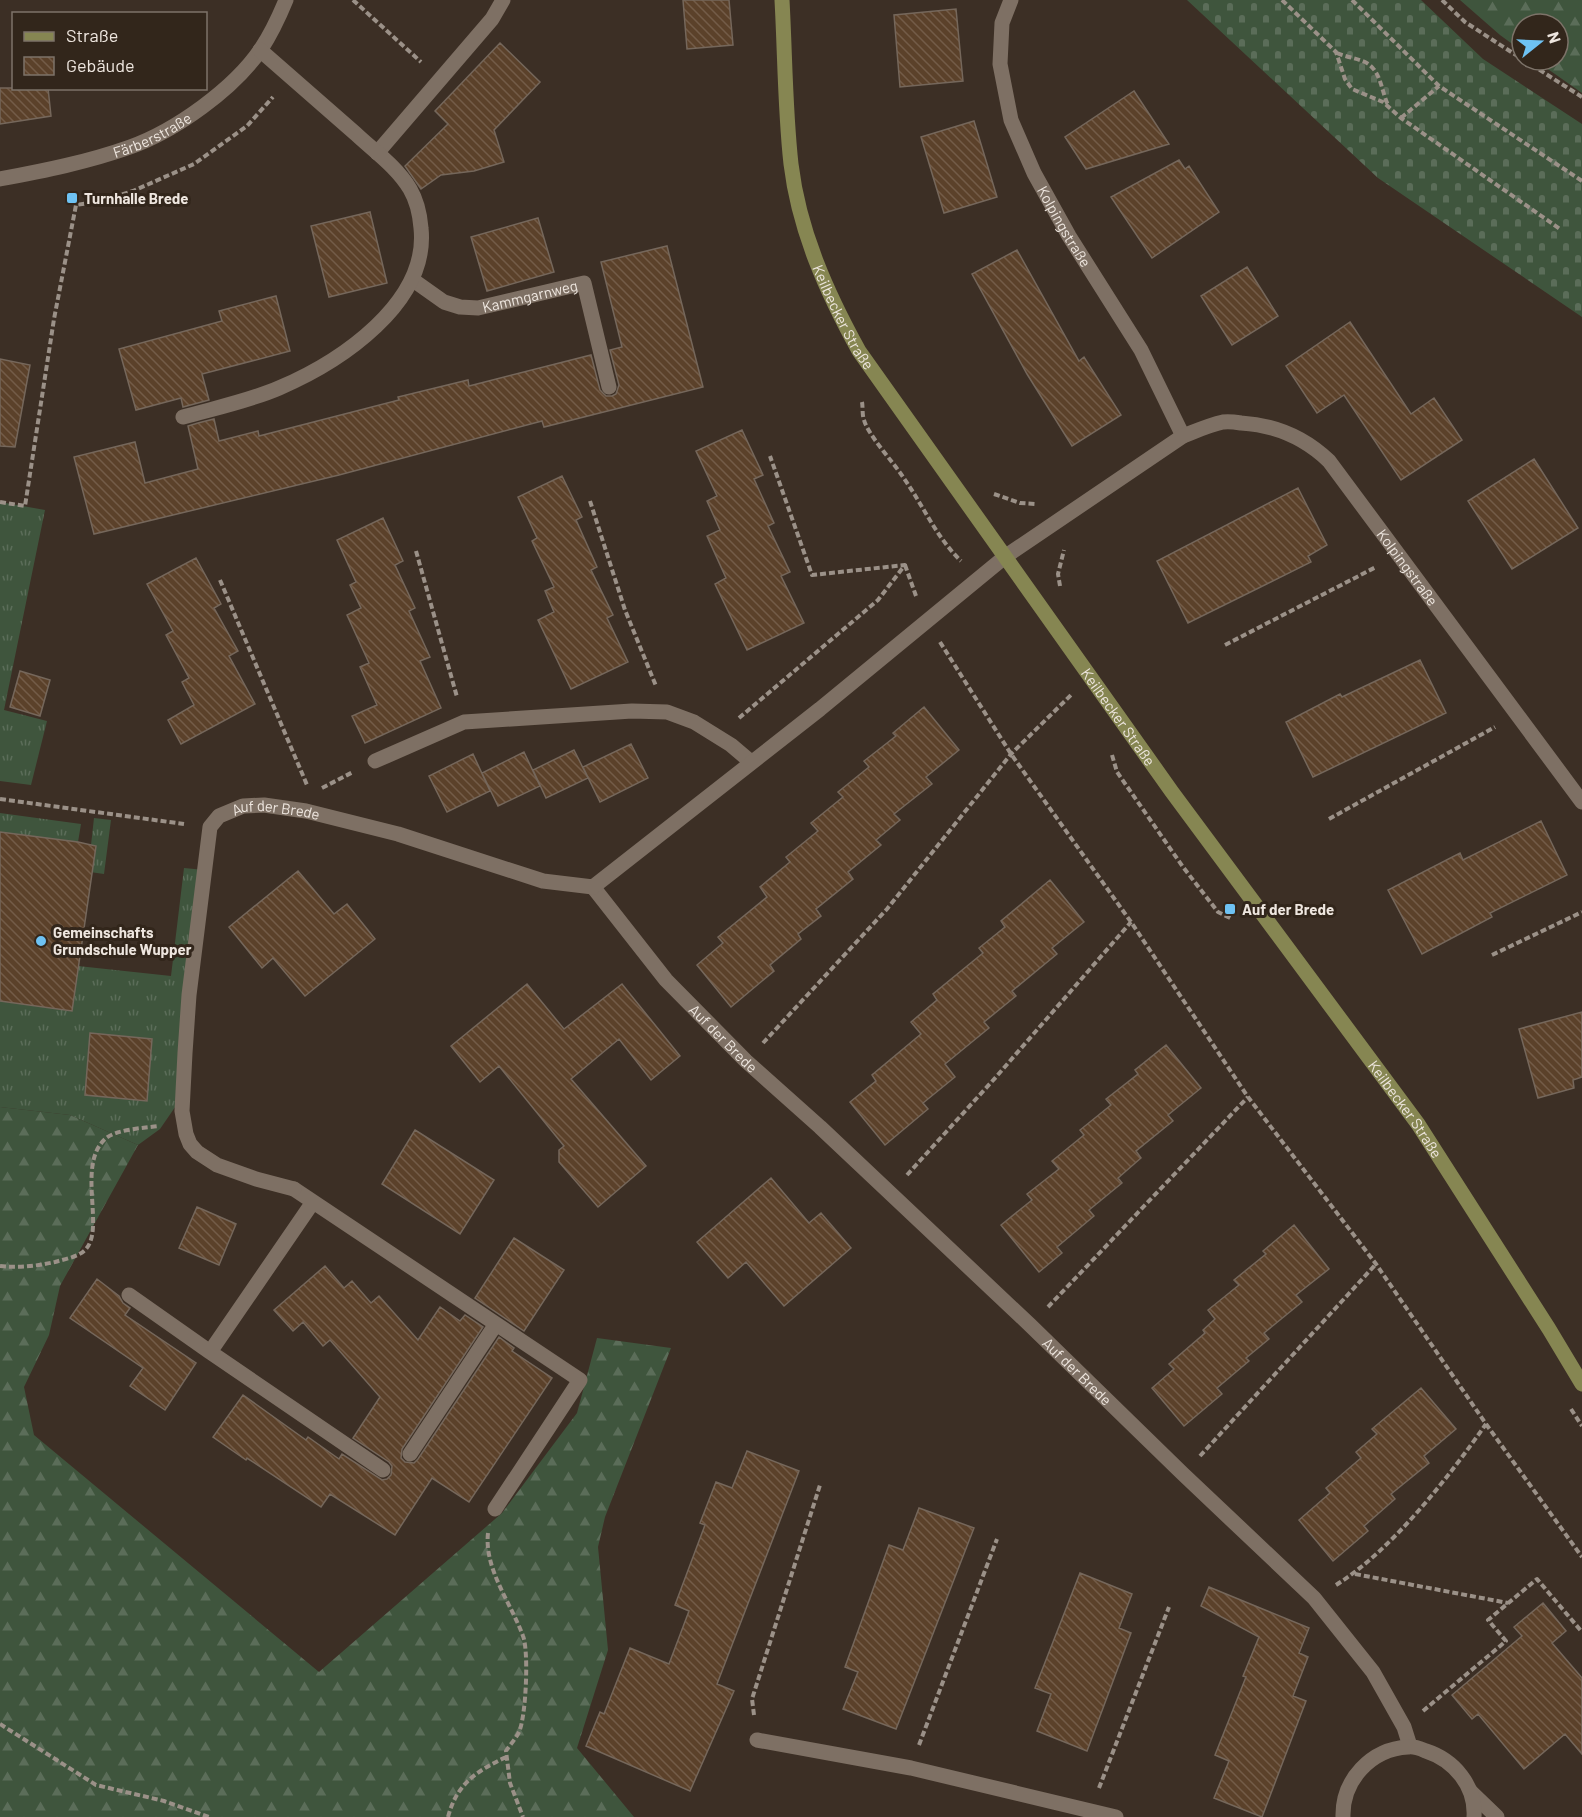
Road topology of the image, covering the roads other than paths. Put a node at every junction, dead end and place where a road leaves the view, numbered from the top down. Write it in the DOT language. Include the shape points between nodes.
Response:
graph roads {
  1 [pos="286,0"];
  2 [pos="503,0"];
  3 [pos="782,0"];
  4 [pos="1011,0"];
  5 [pos="260,50"];
  6 [pos="377,153"];
  7 [pos="0,179"];
  8 [pos="413,280"];
  9 [pos="609,387"];
  10 [pos="183,417"];
  11 [pos="1183,436"];
  12 [pos="1006,556"];
  13 [pos="375,761"];
  14 [pos="751,762"];
  15 [pos="1582,802"];
  16 [pos="593,887"];
  17 [pos="313,1202"];
  18 [pos="129,1295"];
  19 [pos="496,1324"];
  20 [pos="210,1352"];
  21 [pos="1582,1384"];
  22 [pos="410,1454"];
  23 [pos="383,1470"];
  24 [pos="495,1509"];
  25 [pos="757,1740"];
  26 [pos="1410,1746"];
  27 [pos="1470,1792"];
  28 [pos="1116,1817"];
  29 [pos="1343,1817"];
  30 [pos="1474,1817"];
  31 [pos="1497,1817"];
  1 -- 5 [label="street, Färberstraße"];
  2 -- 6 [label="street" via="492,19"];
  3 -- 12 [label="main road, Keilbecker Straße" via="791,165 803,224 826,286 859,351"];
  4 -- 11 [label="street, Kolpingstraße" via="1002,23 1000,64 1011,120 1034,173 1141,350"];
  5 -- 6 [label="street"];
  5 -- 7 [label="street, Färberstraße" via="221,91 167,130 130,147"];
  6 -- 8 [label="street" via="403,178 416,203 422,239"];
  8 -- 9 [label="street, Kammgarnweg" via="444,302 478,308 584,283"];
  8 -- 10 [label="street" via="373,329 312,373 258,396"];
  11 -- 12 [label="street, Kolpingstraße"];
  11 -- 15 [label="street, Kolpingstraße" via="1225,422 1262,424 1314,447 1368,511"];
  12 -- 14 [label="street"];
  12 -- 21 [label="main road, Keilbecker Straße" via="1172,792 1418,1124"];
  13 -- 14 [label="street" via="464,722 632,711 667,712 694,722"];
  14 -- 16 [label="street"];
  16 -- 17 [label="street, Auf der Brede" via="543,881 399,834 306,811 243,806 219,816 210,827 189,995 183,1123 190,1144 206,1159 294,1190"];
  16 -- 26 [label="street, Auf der Brede" via="666,980 746,1061 1030,1325 1314,1598 1373,1672 1404,1727"];
  17 -- 19 [label="street, Auf der Brede"];
  17 -- 20 [label="street"];
  18 -- 20 [label="street"];
  19 -- 22 [label="street"];
  19 -- 24 [label="street, Auf der Brede" via="580,1380"];
  20 -- 23 [label="street"];
  25 -- 28 [label="street" via="911,1768"];
  26 -- 27 [label="street" via="1434,1753 1452,1765"];
  26 -- 29 [label="street" via="1383,1753 1358,1771 1344,1799"];
  27 -- 30 [label="street"];
  27 -- 31 [label="street"];
}
